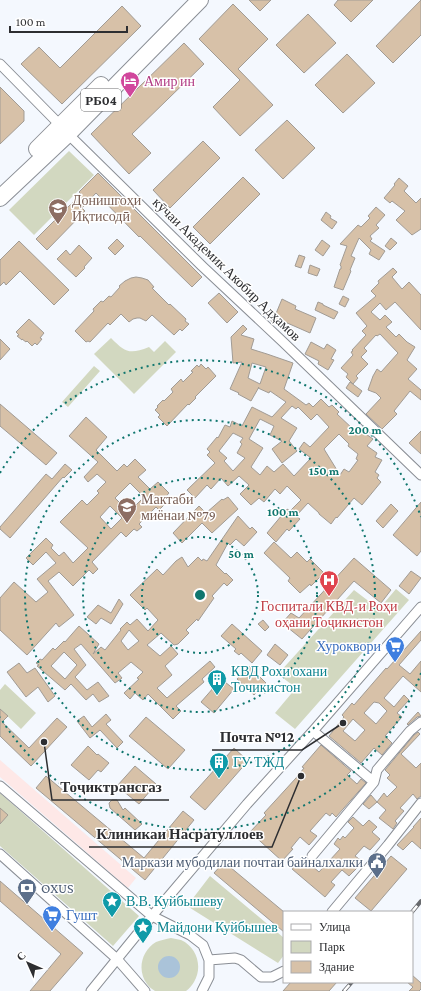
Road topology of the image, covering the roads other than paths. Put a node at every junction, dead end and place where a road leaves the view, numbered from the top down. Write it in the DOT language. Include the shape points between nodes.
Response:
graph roads {
  1 [pos="186,0"];
  2 [pos="200,0"];
  3 [pos="0,64"];
  4 [pos="64,130"];
  5 [pos="0,185"];
  6 [pos="0,198"];
  7 [pos="421,475"];
  8 [pos="421,607"];
  9 [pos="421,722"];
  10 [pos="313,732"];
  11 [pos="374,782"];
  12 [pos="0,786"];
  13 [pos="421,803"];
  14 [pos="0,854"];
  15 [pos="312,856"];
  16 [pos="333,911"];
  17 [pos="152,916"];
  18 [pos="117,959"];
  19 [pos="209,960"];
  20 [pos="283,972"];
  21 [pos="91,991"];
  22 [pos="145,991"];
  23 [pos="202,991"];
  1 -- 4 [label="highway, РБ04"];
  2 -- 4 [label="highway, РБ04"];
  3 -- 4 [label="street, кӯчаи Академик Акобир Адҳамов"];
  4 -- 5 [label="highway, РБ04"];
  4 -- 6 [label="highway, РБ04"];
  4 -- 7 [label="street, кӯчаи Академик Акобир Адҳамов"];
  8 -- 10 [label="street"];
  9 -- 11 [label="street" via="410,731 377,770"];
  10 -- 11 [label="street"];
  10 -- 17 [label="street" via="247,804"];
  11 -- 15 [label="street"];
  12 -- 17 [label="street"];
  13 -- 16 [label="street"];
  14 -- 18 [label="street"];
  17 -- 18 [label="street"];
  17 -- 19 [label="street" via="190,935 202,945"];
  18 -- 21 [label="street"];
  18 -- 22 [label="street"];
  19 -- 20 [label="street" via="235,958 261,977 272,977"];
  19 -- 23 [label="street" via="209,977"];
}
